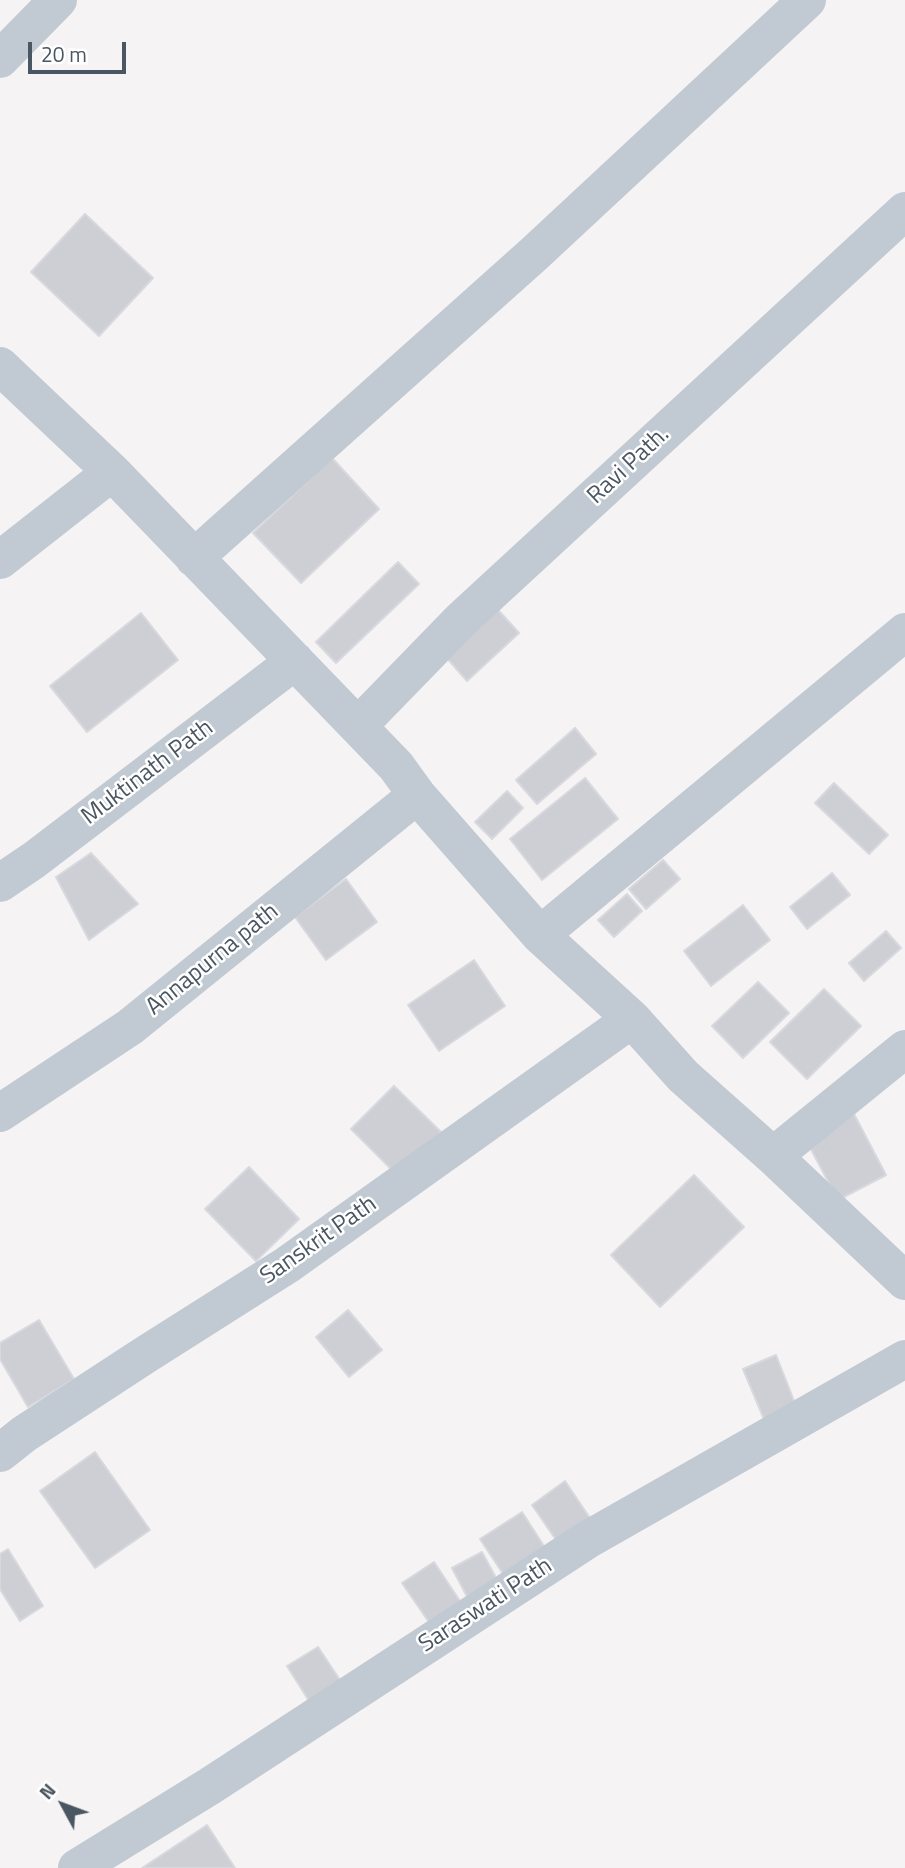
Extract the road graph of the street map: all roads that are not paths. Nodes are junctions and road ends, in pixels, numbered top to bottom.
1 (58, 0) edge
2 (807, 0) edge
3 (0, 59) edge
4 (905, 211) edge
5 (0, 366) edge
6 (112, 472) junction
7 (194, 558) junction
8 (0, 560) edge
9 (905, 632) edge
10 (295, 661) junction
11 (358, 726) junction
12 (417, 795) junction
13 (0, 883) edge
14 (540, 935) junction
15 (632, 1019) junction
16 (905, 1049) edge
17 (0, 1113) edge
18 (773, 1156) junction
19 (905, 1281) edge
20 (905, 1359) edge
21 (0, 1453) edge
22 (76, 1868) edge

1 - 3 street
2 - 7 street
4 - 11 street, Ravi Path.
5 - 6 street
6 - 7 street
6 - 8 street
7 - 10 street
9 - 14 street
10 - 11 street
10 - 13 street, Muktinath Path
11 - 12 street
12 - 14 street
12 - 17 street, Annapurna path
14 - 15 street
15 - 18 street
15 - 21 street, Sanskrit Path
16 - 18 street
18 - 19 street
20 - 22 street, Saraswati Path

